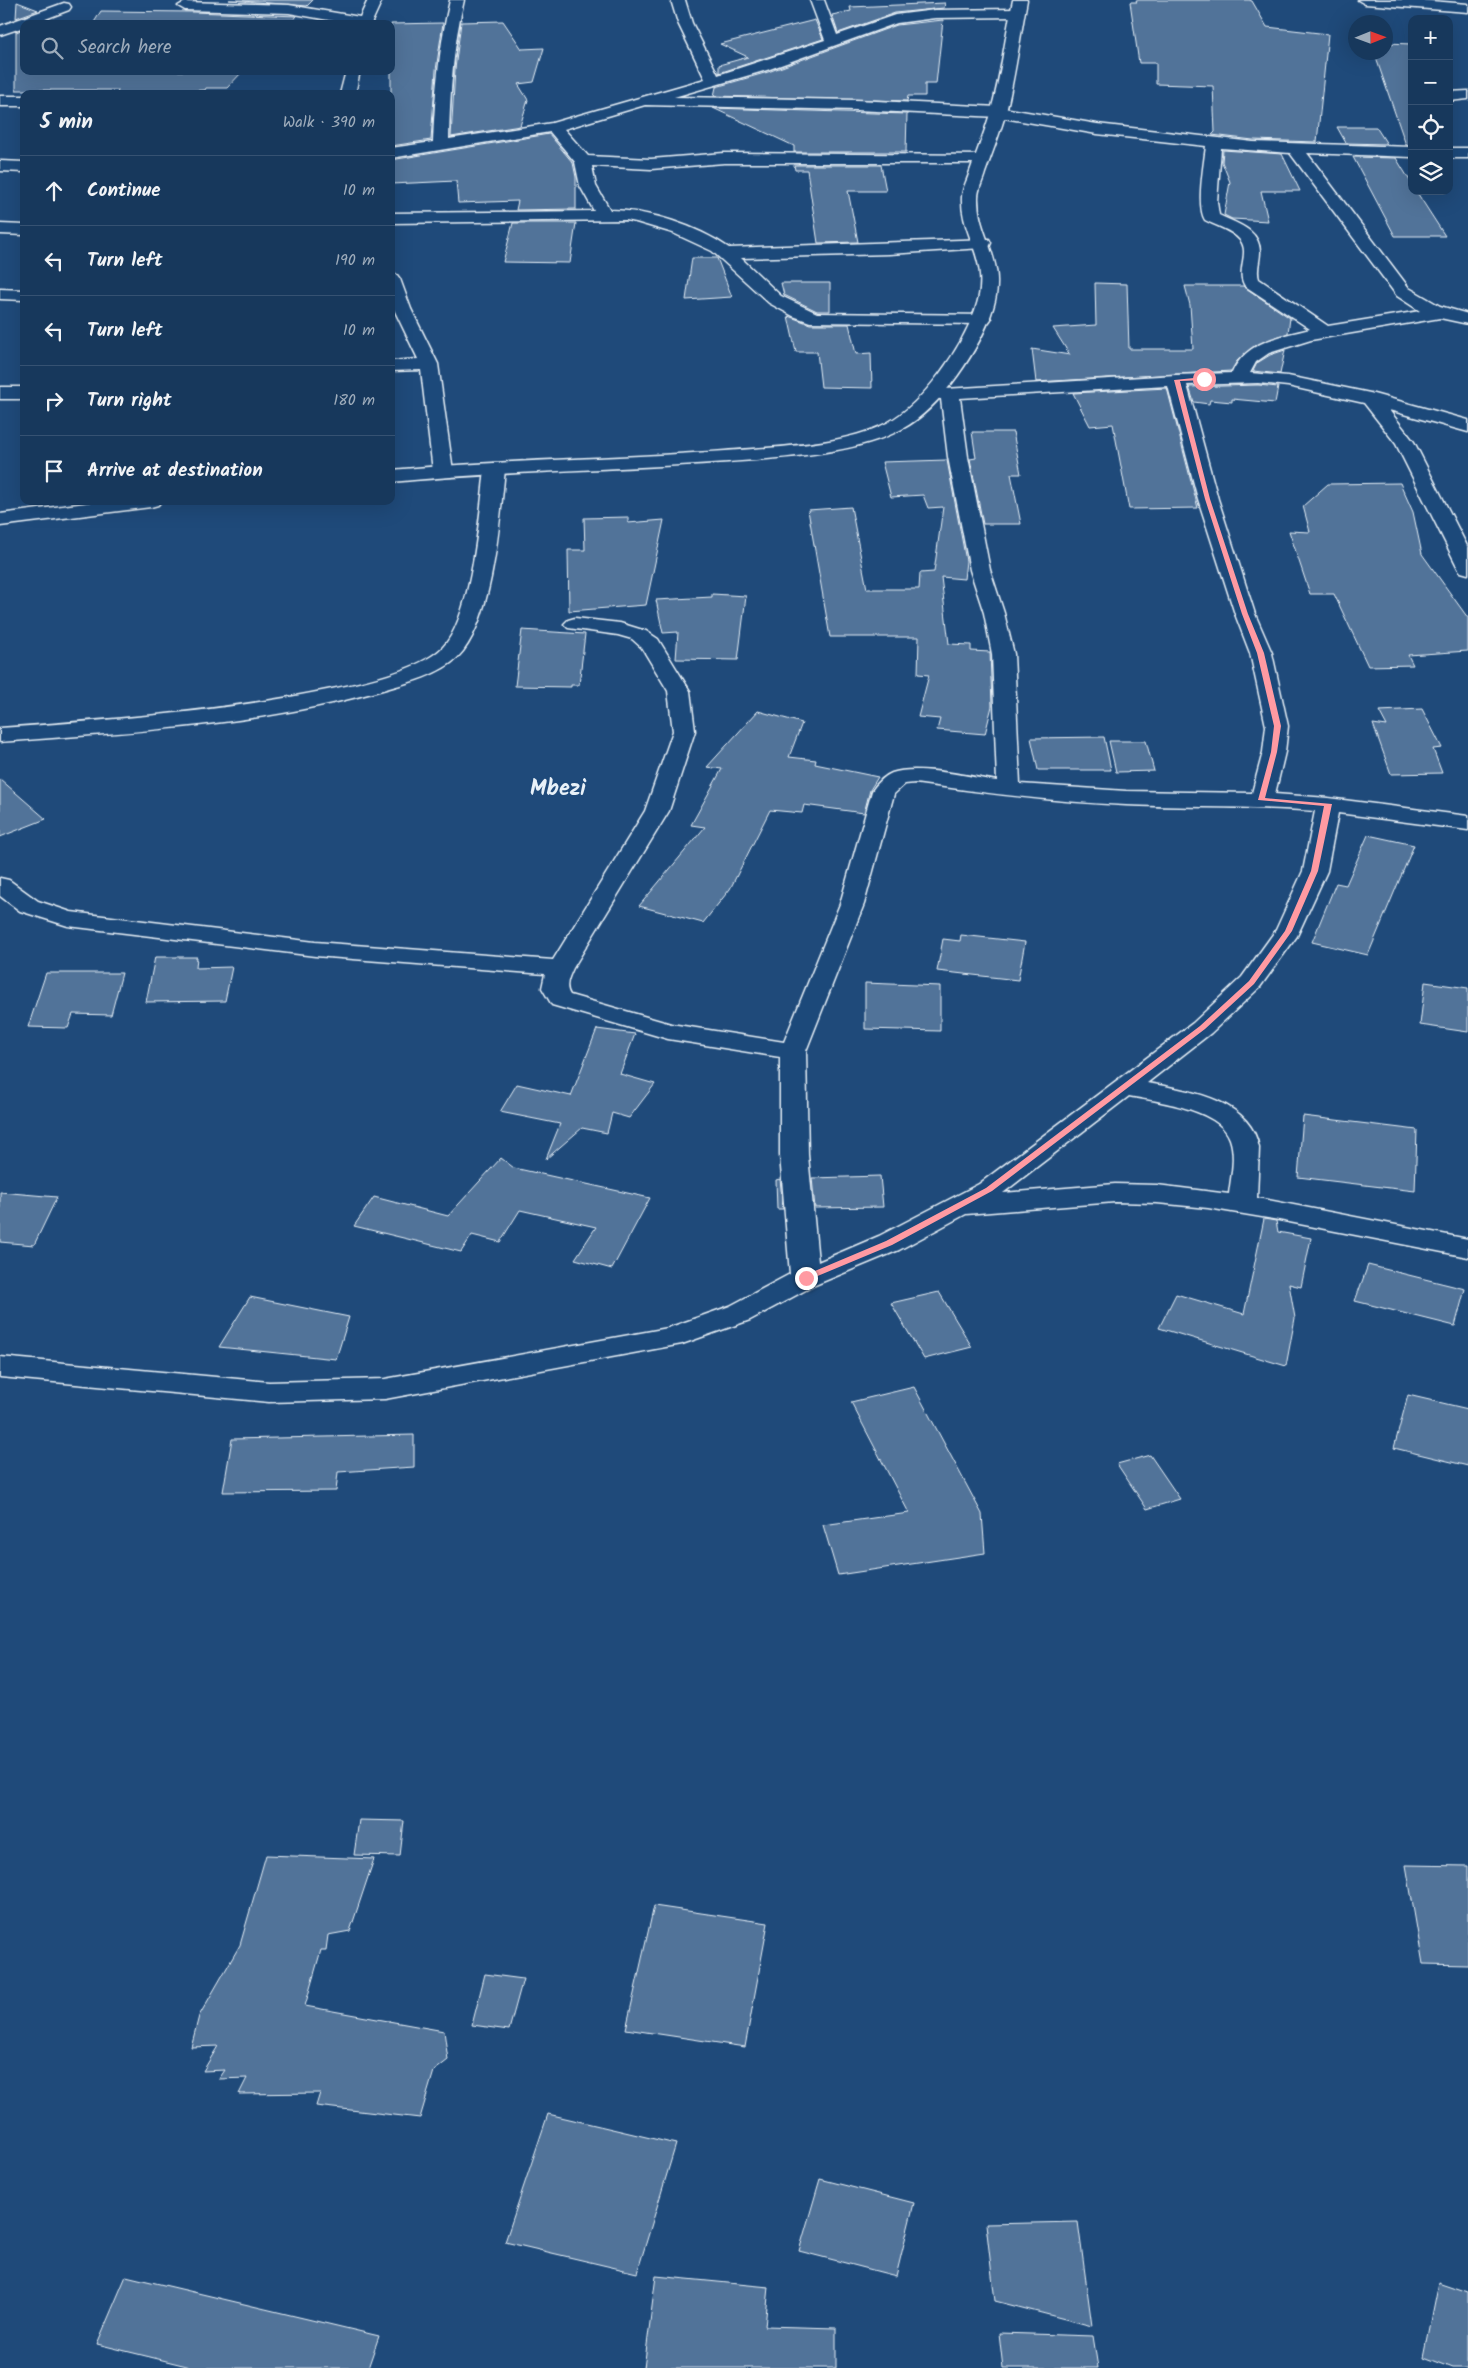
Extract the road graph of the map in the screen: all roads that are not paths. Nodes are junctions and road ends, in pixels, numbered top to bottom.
1 (376, 0) edge
2 (457, 0) edge
3 (678, 0) edge
4 (817, 0) edge
5 (1365, 0) edge
6 (64, 6) dead end
7 (185, 6) dead end
8 (1018, 6) edge
9 (1468, 8) edge
10 (28, 20) edge
11 (349, 20) edge
12 (366, 20) edge
13 (20, 23) edge
14 (0, 31) edge
15 (833, 43) junction
16 (352, 75) edge
17 (714, 81) junction
18 (348, 90) edge
19 (1468, 95) edge
20 (1453, 97) edge
21 (0, 101) edge
22 (20, 101) edge
23 (646, 101) junction
24 (998, 112) junction
25 (554, 127) junction
26 (1214, 143) junction
27 (441, 146) junction
28 (1296, 150) junction
29 (395, 152) edge
30 (1408, 152) edge
31 (1453, 153) edge
32 (1468, 154) edge
33 (982, 158) junction
34 (583, 161) junction
35 (0, 166) edge
36 (20, 167) edge
37 (604, 214) junction
38 (395, 218) edge
39 (0, 229) edge
40 (20, 230) edge
41 (984, 243) junction
42 (726, 253) junction
43 (395, 290) edge
44 (0, 294) edge
45 (20, 295) edge
46 (1439, 313) junction
47 (982, 319) junction
48 (1468, 319) edge
49 (1326, 332) junction
50 (429, 364) junction
51 (395, 366) edge
52 (1239, 378) junction
53 (1176, 380) junction
54 (0, 392) edge
55 (20, 393) edge
56 (943, 394) junction
57 (1370, 399) junction
58 (1468, 426) edge
59 (495, 469) junction
60 (443, 471) junction
61 (395, 476) edge
62 (119, 505) edge
63 (0, 520) edge
64 (1468, 568) edge
65 (575, 624) dead end
66 (0, 735) edge
67 (1009, 790) junction
68 (1262, 800) junction
69 (1328, 804) junction
70 (1468, 823) edge
71 (0, 885) edge
72 (560, 968) junction
73 (793, 1051) junction
74 (1124, 1087) junction
75 (959, 1205) junction
76 (1242, 1205) junction
77 (1468, 1248) edge
78 (806, 1278) junction
79 (0, 1367) edge

1 - 12 street
2 - 27 street
3 - 17 street
4 - 15 street
5 - 9 street
6 - 10 street
7 - 11 street
8 - 15 street
8 - 24 street
13 - 14 street
15 - 17 street
16 - 18 street
17 - 23 street
19 - 20 street
21 - 22 street
23 - 24 street
23 - 25 street
24 - 26 street
24 - 33 street
25 - 27 street
25 - 34 street
26 - 28 street
26 - 49 street
27 - 29 street
28 - 30 street
28 - 46 street
31 - 32 street
33 - 34 street
33 - 41 street
34 - 37 street
35 - 36 street
37 - 38 street
37 - 42 street
39 - 40 street
41 - 42 street
41 - 47 street
42 - 47 street
43 - 50 street
44 - 45 street
46 - 48 street
46 - 49 street
47 - 56 street
49 - 52 street
50 - 51 street
50 - 60 street
52 - 53 street
52 - 57 street
53 - 56 street
53 - 68 street
54 - 55 street
56 - 59 street
56 - 67 street
57 - 58 street
57 - 64 street
59 - 60 street
59 - 66 street
60 - 61 street
62 - 63 street
65 - 72 street
67 - 68 street
67 - 73 street
68 - 69 street
69 - 70 street
69 - 74 street
71 - 72 street
72 - 73 street
73 - 78 street
74 - 75 street
74 - 76 street
75 - 76 street
75 - 78 street
76 - 77 street
78 - 79 street

